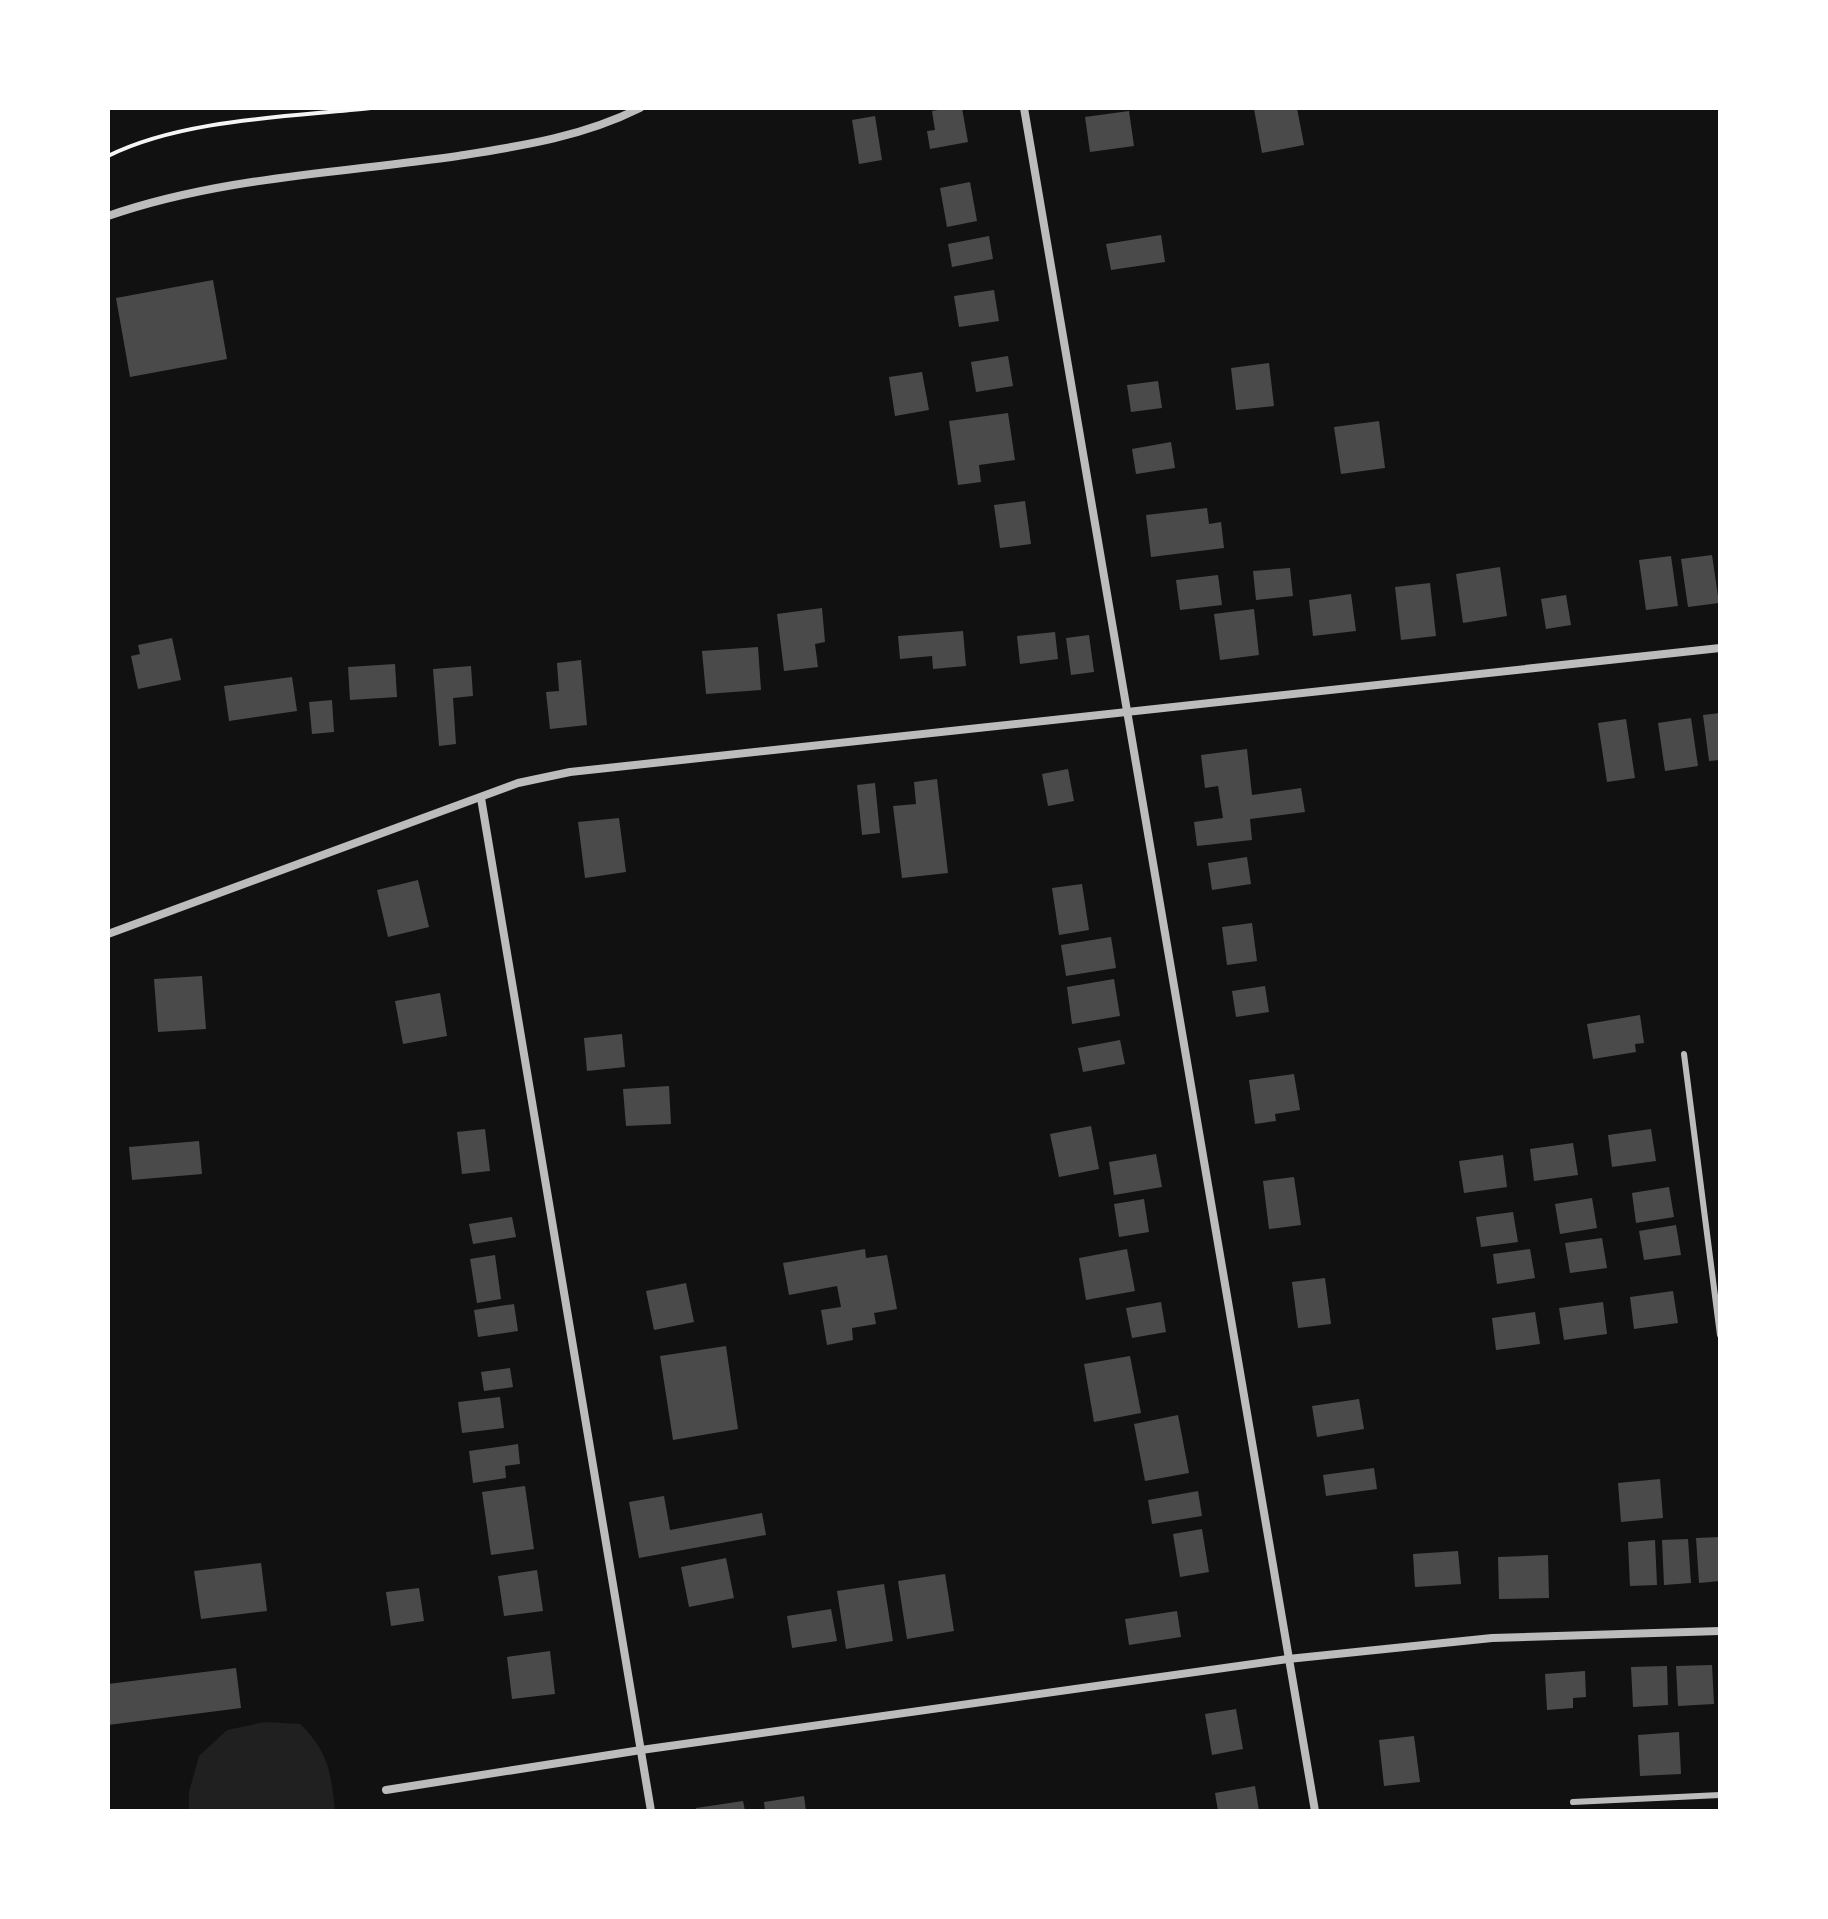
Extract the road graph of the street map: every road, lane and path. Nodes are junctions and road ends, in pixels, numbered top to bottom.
1 (371, 108) edge
2 (640, 108) edge
3 (1024, 108) edge
4 (108, 156) edge
5 (108, 216) edge
6 (1720, 648) edge
7 (1126, 711) junction
8 (481, 798) junction
9 (108, 934) edge
10 (1684, 1054) dead end
11 (1720, 1335) edge
12 (1720, 1631) edge
13 (1288, 1659) junction
14 (641, 1750) junction
15 (386, 1790) dead end
16 (1720, 1795) edge
17 (1573, 1802) dead end
18 (651, 1811) edge
19 (1315, 1811) edge

1 - 4 path
2 - 5 street
3 - 7 street
6 - 7 street
7 - 8 street
7 - 13 street
8 - 9 street
8 - 14 street
10 - 11 lane
12 - 13 street
13 - 14 street
13 - 19 street
14 - 15 street
14 - 18 street
16 - 17 lane

